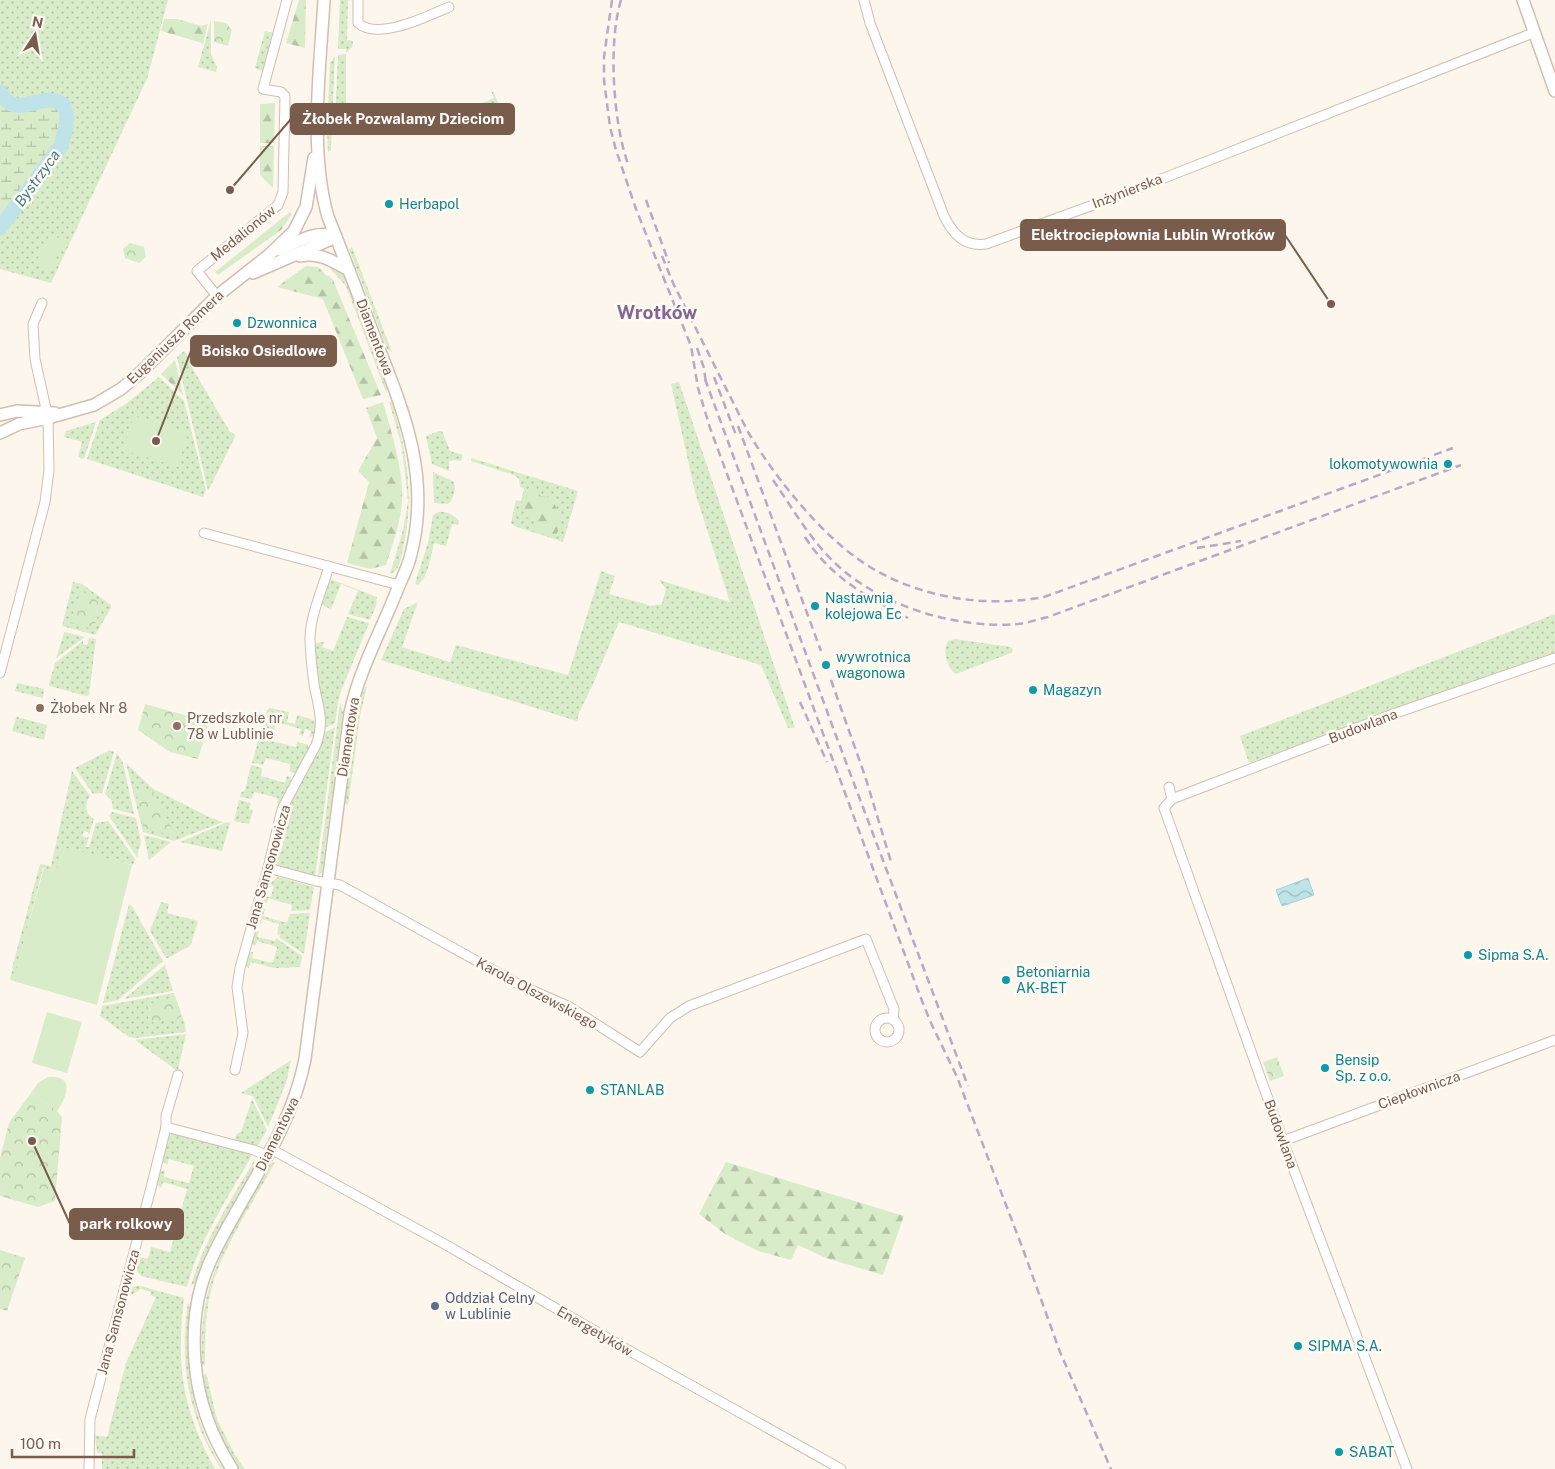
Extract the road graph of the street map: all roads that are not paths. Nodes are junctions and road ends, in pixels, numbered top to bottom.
1 (287, 0) edge
2 (324, 0) edge
3 (358, 0) edge
4 (864, 0) edge
5 (1523, 0) edge
6 (449, 7) dead end
7 (1533, 33) junction
8 (1555, 91) edge
9 (317, 144) junction
10 (336, 237) junction
11 (269, 255) junction
12 (291, 258) junction
13 (349, 270) junction
14 (235, 280) junction
15 (216, 296) junction
16 (42, 303) dead end
17 (52, 414) junction
18 (0, 415) edge
19 (0, 433) edge
20 (204, 532) dead end
21 (330, 566) junction
22 (399, 585) junction
23 (1555, 658) edge
24 (0, 673) edge
25 (1168, 787) dead end
26 (1172, 799) junction
27 (268, 868) junction
28 (327, 883) junction
29 (892, 1020) dead end
30 (1555, 1040) edge
31 (235, 1070) dead end
32 (178, 1075) dead end
33 (166, 1127) junction
34 (1283, 1141) junction
35 (270, 1152) junction
36 (89, 1469) edge
37 (232, 1469) edge
38 (841, 1469) edge
39 (1407, 1469) edge

1 - 15 street, Medalionów
2 - 9 street, Diamentowa
3 - 6 street
4 - 7 street, Inżynierska
5 - 7 street
7 - 8 street
9 - 10 street, Diamentowa
9 - 11 street, Eugeniusza Romera
10 - 11 street, Eugeniusza Romera
10 - 12 street, Eugeniusza Romera
10 - 13 street, Diamentowa
11 - 14 street, Eugeniusza Romera
12 - 13 street, Eugeniusza Romera
12 - 14 street, Eugeniusza Romera
13 - 22 street, Diamentowa
14 - 15 street, Eugeniusza Romera
15 - 17 street, Eugeniusza Romera
16 - 17 street
17 - 18 street, Eugeniusza Romera
17 - 19 street, Eugeniusza Romera
17 - 24 street
20 - 21 street
21 - 22 street
21 - 27 street, Jana Samsonowicza
22 - 28 street, Diamentowa
23 - 26 street, Budowlana
25 - 26 street, Budowlana
26 - 34 street, Budowlana
27 - 28 street
27 - 31 street, Jana Samsonowicza
28 - 29 street, Karola Olszewskiego
28 - 35 street, Diamentowa
30 - 34 street, Ciepłownicza
32 - 33 street, Jana Samsonowicza
33 - 35 street, Energetyków
33 - 36 street, Jana Samsonowicza
34 - 39 street, Budowlana
35 - 37 street, Diamentowa
35 - 38 street, Energetyków

